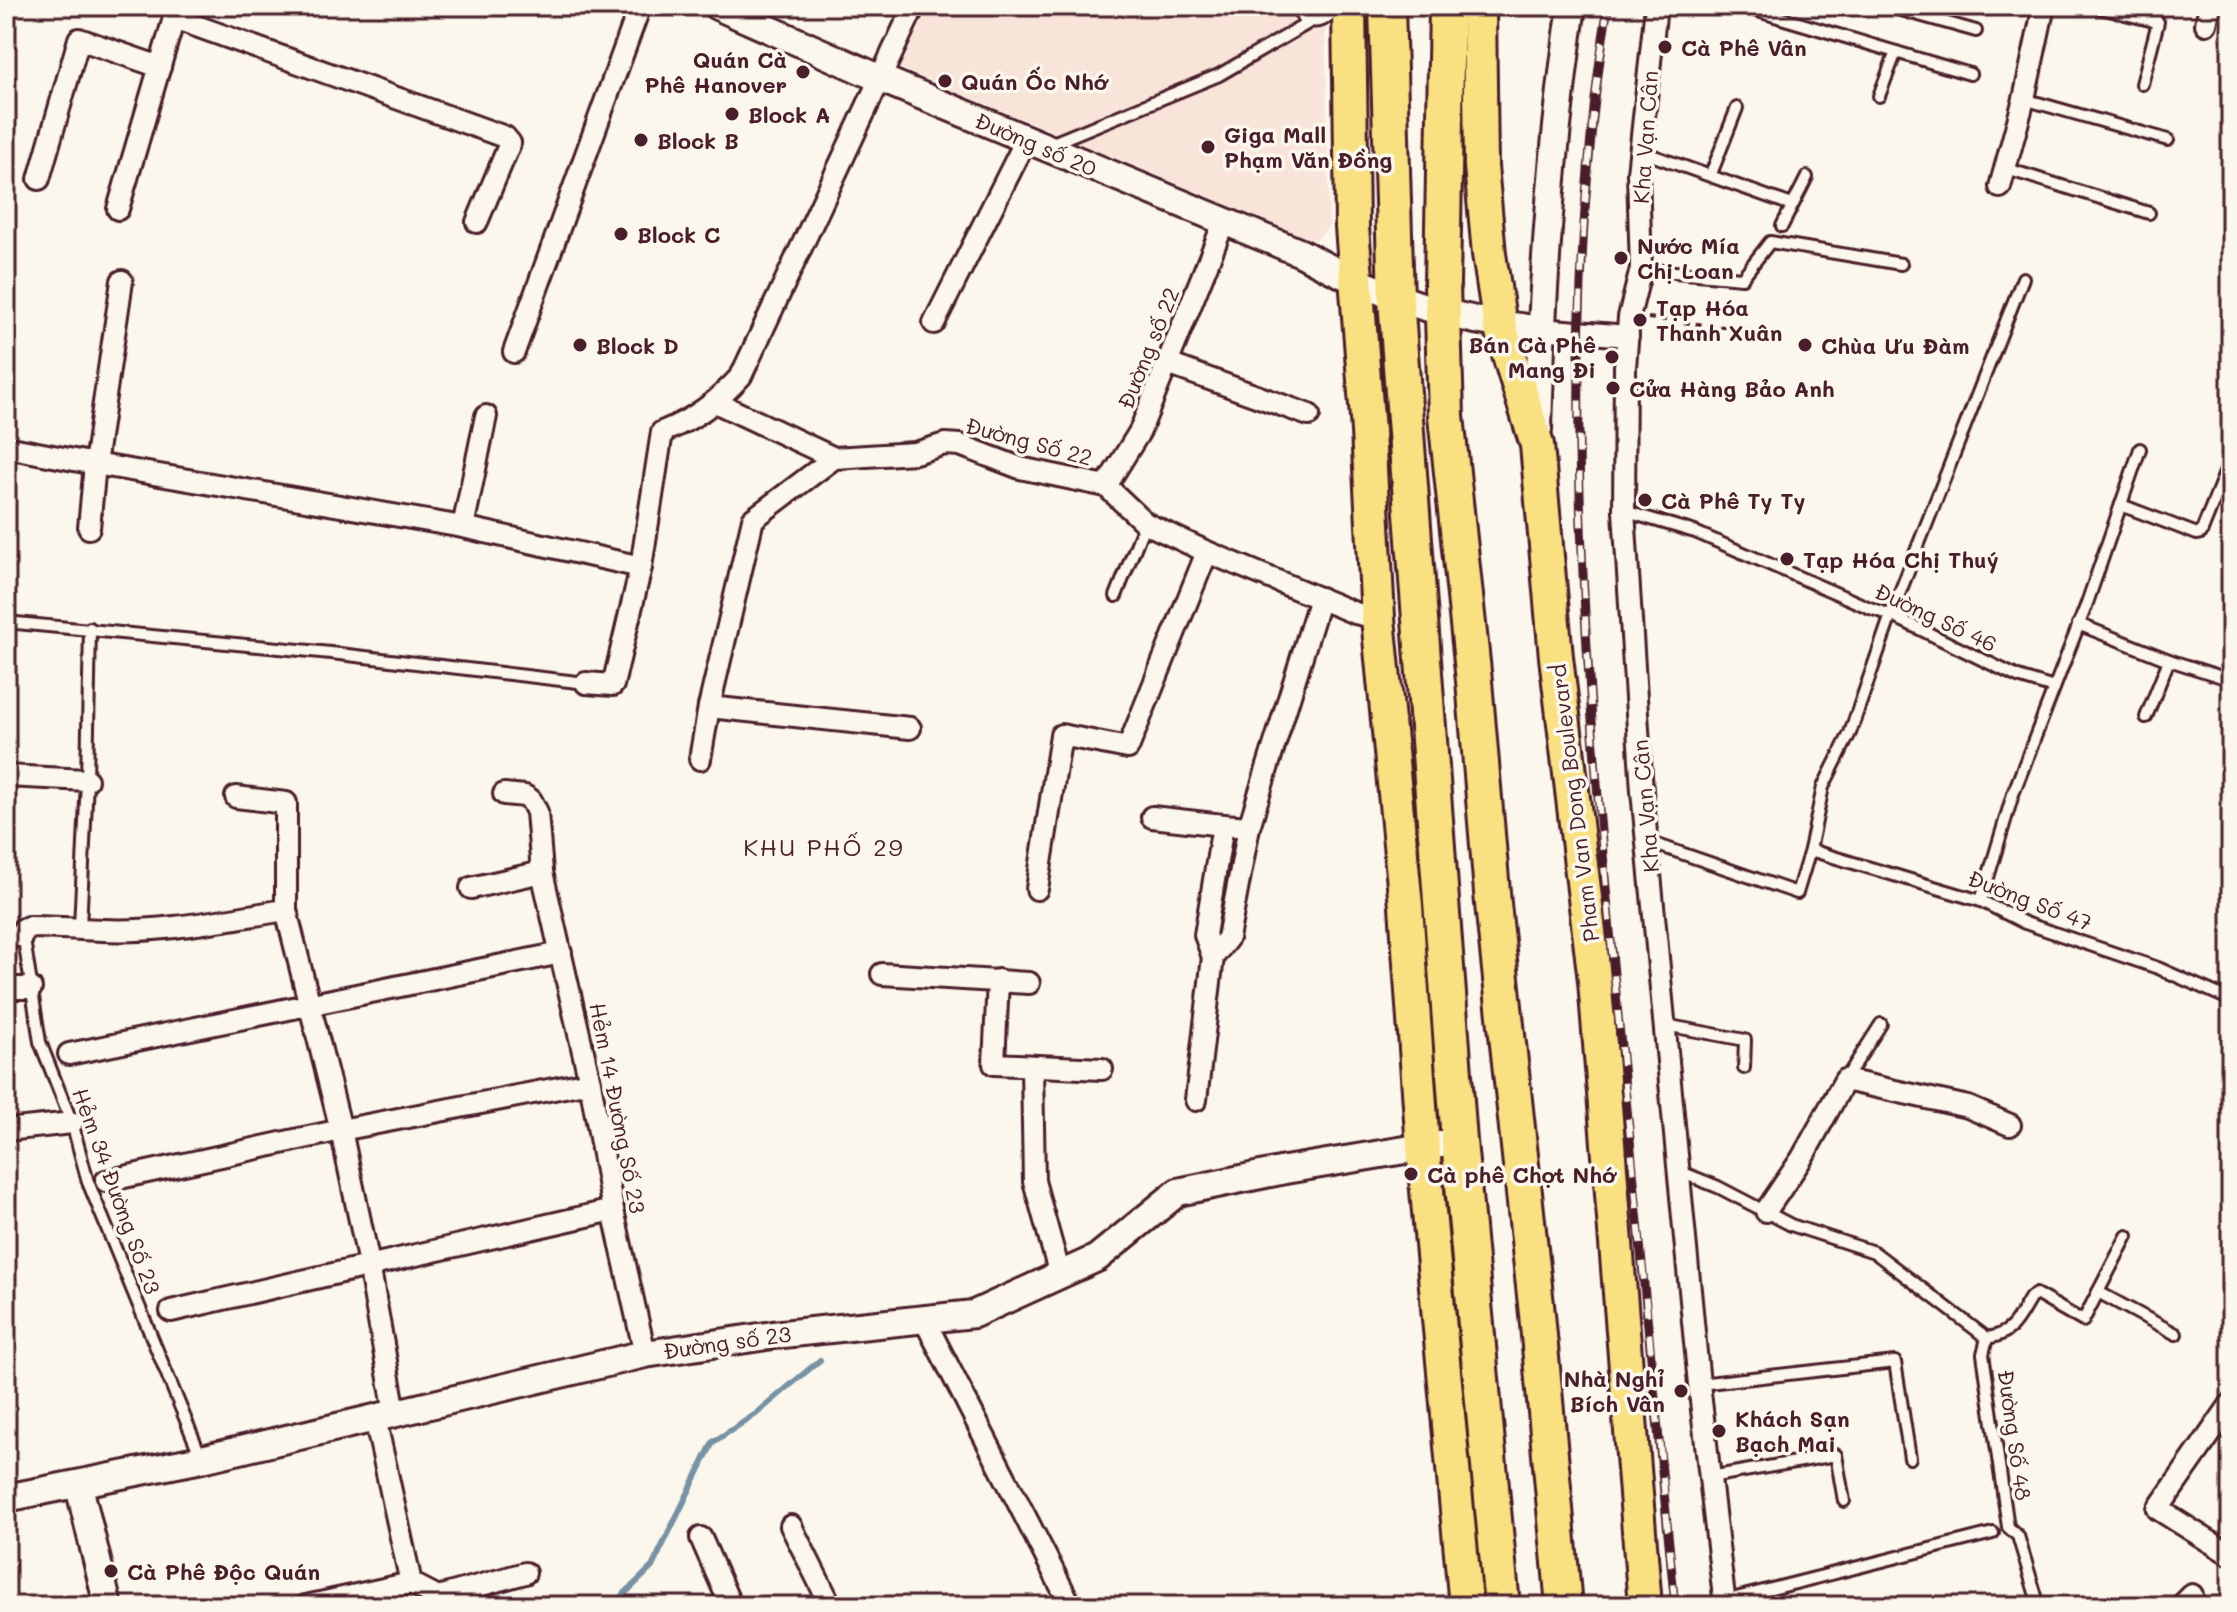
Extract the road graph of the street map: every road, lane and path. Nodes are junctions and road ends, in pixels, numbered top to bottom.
1 (640, 6) edge
2 (717, 6) edge
3 (914, 6) edge
4 (1295, 6) edge
5 (1334, 6) edge
6 (1349, 6) edge
7 (1387, 6) edge
8 (1447, 6) edge
9 (1479, 6) edge
10 (1572, 6) edge
11 (1656, 6) edge
12 (1741, 6) edge
13 (1887, 6) edge
14 (2044, 6) edge
15 (2092, 6) edge
16 (2158, 6) edge
17 (173, 12) edge
18 (757, 14) edge
19 (2153, 21) junction
20 (1310, 22) junction
21 (1976, 31) dead end
22 (1896, 52) junction
23 (160, 67) junction
24 (1970, 74) dead end
25 (879, 78) junction
26 (2142, 84) dead end
27 (1879, 96) dead end
28 (2024, 99) junction
29 (1737, 108) dead end
30 (2168, 140) dead end
31 (1034, 144) junction
32 (1640, 151) junction
33 (1711, 174) junction
34 (1807, 177) dead end
35 (2004, 178) joint
36 (39, 179) dead end
37 (1792, 205) junction
38 (118, 209) dead end
39 (2149, 213) dead end
40 (477, 222) dead end
41 (1224, 222) junction
42 (1782, 226) dead end
43 (1901, 264) dead end
44 (1641, 269) junction
45 (2023, 278) dead end
46 (122, 281) dead end
47 (1355, 282) junction
48 (1396, 299) junction
49 (1442, 314) junction
50 (934, 323) dead end
51 (1500, 326) junction
52 (1629, 327) junction
53 (1540, 329) junction
54 (1757, 331) dead end
55 (514, 352) dead end
56 (1168, 364) junction
57 (717, 403) junction
58 (1309, 415) dead end
59 (486, 416) dead end
60 (1537, 445) junction
61 (6, 447) edge
62 (2140, 449) dead end
63 (834, 458) junction
64 (2231, 458) edge
65 (95, 464) junction
66 (1106, 486) junction
67 (2121, 505) junction
68 (1624, 511) junction
69 (1145, 523) junction
70 (463, 527) junction
71 (89, 528) dead end
72 (1207, 552) junction
73 (641, 567) junction
74 (1116, 596) dead end
75 (1320, 598) junction
76 (1891, 615) junction
77 (1378, 618) junction
78 (6, 622) edge
79 (2078, 624) junction
80 (90, 628) junction
81 (2169, 660) junction
82 (2231, 680) edge
83 (586, 683) joint
84 (2054, 688) junction
85 (709, 707) junction
86 (2146, 717) dead end
87 (910, 728) dead end
88 (700, 759) dead end
89 (6, 776) edge
90 (87, 780) junction
91 (504, 794) dead end
92 (236, 797) dead end
93 (1152, 817) dead end
94 (1223, 825) junction
95 (1249, 827) junction
96 (1649, 842) junction
97 (1810, 850) junction
98 (542, 872) junction
99 (471, 888) dead end
100 (1037, 889) dead end
101 (1981, 901) junction
102 (286, 910) junction
103 (80, 927) junction
104 (17, 934) edge
105 (561, 953) junction
106 (1213, 957) junction
107 (882, 974) dead end
108 (998, 980) junction
109 (1029, 983) dead end
110 (6, 988) edge
111 (31, 988) junction
112 (2231, 1000) edge
113 (310, 1003) junction
114 (1881, 1024) dead end
115 (1665, 1025) junction
116 (69, 1054) dead end
117 (1032, 1067) junction
118 (1744, 1068) dead end
119 (1102, 1069) dead end
120 (1845, 1080) junction
121 (590, 1082) junction
122 (1196, 1100) dead end
123 (72, 1123) junction
124 (2010, 1125) dead end
125 (6, 1130) edge
126 (341, 1130) junction
127 (1459, 1141) junction
128 (1423, 1148) junction
129 (1678, 1171) junction
130 (106, 1181) dead end
131 (613, 1210) junction
132 (1766, 1211) junction
133 (2127, 1236) dead end
134 (369, 1264) junction
135 (1060, 1275) junction
136 (2098, 1292) junction
137 (171, 1311) dead end
138 (924, 1319) junction
139 (2176, 1334) dead end
140 (1987, 1338) junction
141 (645, 1354) junction
142 (1699, 1384) junction
143 (2231, 1404) edge
144 (385, 1416) junction
145 (1910, 1458) dead end
146 (202, 1459) junction
147 (1710, 1477) junction
148 (79, 1486) junction
149 (6, 1498) edge
150 (1844, 1501) dead end
151 (791, 1526) dead end
152 (1993, 1533) dead end
153 (701, 1538) dead end
154 (2231, 1555) edge
155 (525, 1573) dead end
156 (411, 1583) junction
157 (1724, 1603) edge
158 (108, 1606) edge
159 (306, 1606) edge
160 (731, 1606) edge
161 (831, 1606) edge
162 (1071, 1606) edge
163 (1466, 1606) edge
164 (1502, 1606) edge
165 (1564, 1606) edge
166 (1645, 1606) edge
167 (2039, 1606) edge

1 - 55 street
2 - 18 street, Đường số 20
3 - 25 street
4 - 20 lane
5 - 20 lane
6 - 47 main road
7 - 48 highway
8 - 49 highway
9 - 51 main road, Pham Van Dong Boulevard
10 - 53 street
11 - 32 street, Kha Vạn Cân
12 - 22 lane
13 - 21 lane
14 - 28 street
15 - 19 lane
16 - 19 lane
17 - 23 street
17 - 40 street
18 - 25 street, Đường số 20
19 - 26 lane
20 - 31 lane
22 - 24 lane
22 - 27 lane
23 - 36 street
23 - 38 street
25 - 31 street, Đường số 20
25 - 57 street
28 - 30 lane
28 - 35 street
29 - 33 lane
31 - 41 street, Đường số 20
31 - 50 street
32 - 33 lane
32 - 44 street, Kha Vạn Cân
33 - 37 lane
34 - 37 lane
35 - 39 lane
37 - 42 lane
41 - 47 street, Đường số 20
41 - 56 street, Đường số 22
43 - 44 lane
44 - 52 street, Kha Vạn Cân
45 - 76 lane
46 - 65 street
47 - 48 street, Đường số 20
47 - 77 main road
48 - 49 street, Đường số 20
48 - 127 highway
49 - 51 street, Đường số 20
49 - 165 highway
51 - 53 street, Đường số 20
51 - 60 main road, Pham Van Dong Boulevard
52 - 53 street
52 - 54 path
52 - 68 street, Kha Vạn Cân
53 - 60 street
56 - 58 street
56 - 66 street, Đường số 22
57 - 63 street
57 - 73 street
59 - 70 street
60 - 166 main road, Pham Van Dong Boulevard
61 - 65 street
62 - 67 lane
63 - 66 street, Đường Số 22
63 - 85 street
64 - 67 lane
65 - 70 street
65 - 71 street
66 - 69 street, Đường Số 22
67 - 79 lane
68 - 76 lane, Đường Số 46
68 - 96 street, Kha Vạn Cân
69 - 72 street, Đường Số 22
69 - 74 lane
70 - 73 street
72 - 75 street, Đường Số 22
72 - 100 street
73 - 83 street
75 - 77 street, Đường Số 22
75 - 95 street
76 - 84 lane, Đường Số 46
76 - 97 lane
77 - 128 main road
78 - 80 lane
79 - 81 lane
79 - 84 lane
80 - 83 lane
80 - 90 lane
81 - 82 lane
81 - 86 lane
84 - 101 lane
85 - 87 street
85 - 88 street
89 - 90 street
90 - 103 lane
91 - 98 street, Hẻm 14 Đường Số 23
92 - 102 street
93 - 94 street
94 - 95 street
94 - 106 street
95 - 106 street
96 - 97 lane
96 - 115 street, Kha Vạn Cân
97 - 101 lane, Đường Số 47
98 - 99 street
98 - 105 street, Hẻm 14 Đường Số 23
101 - 112 lane, Đường Số 47
102 - 103 street
102 - 113 street
103 - 104 street
104 - 111 lane, Hẻm 34 Đường Số 23
105 - 113 street
105 - 121 street, Hẻm 14 Đường Số 23
106 - 122 street
107 - 108 street
108 - 109 street
108 - 117 street
110 - 111 street
111 - 123 lane, Hẻm 34 Đường Số 23
113 - 116 street
113 - 126 street
114 - 120 lane
115 - 118 lane
115 - 129 street, Kha Vạn Cân
117 - 119 street
117 - 135 street
120 - 124 street
120 - 132 street
121 - 126 street
121 - 131 street, Hẻm 14 Đường Số 23
123 - 125 street
123 - 146 lane, Hẻm 34 Đường Số 23
126 - 130 street
126 - 134 street
127 - 128 street, Đường số 23
127 - 164 highway
128 - 135 street, Đường số 23
128 - 163 main road
129 - 132 lane
129 - 142 street, Kha Vạn Cân
131 - 134 street
131 - 141 street, Hẻm 14 Đường Số 23
132 - 140 lane
133 - 136 lane
134 - 137 street
134 - 144 street
135 - 138 street, Đường số 23
136 - 139 lane
136 - 140 lane
138 - 141 street, Đường số 23
138 - 162 street
140 - 167 lane, Đường Số 48
141 - 144 street, Đường số 23
142 - 145 lane
142 - 147 street, Kha Vạn Cân
143 - 154 street
144 - 146 street, Đường số 23
144 - 156 street
146 - 148 street, Đường số 23
147 - 150 lane
147 - 157 street, Kha Vạn Cân
148 - 149 street, Đường số 23
148 - 158 street
151 - 161 street
152 - 157 lane
153 - 160 street
155 - 156 street
156 - 159 street

